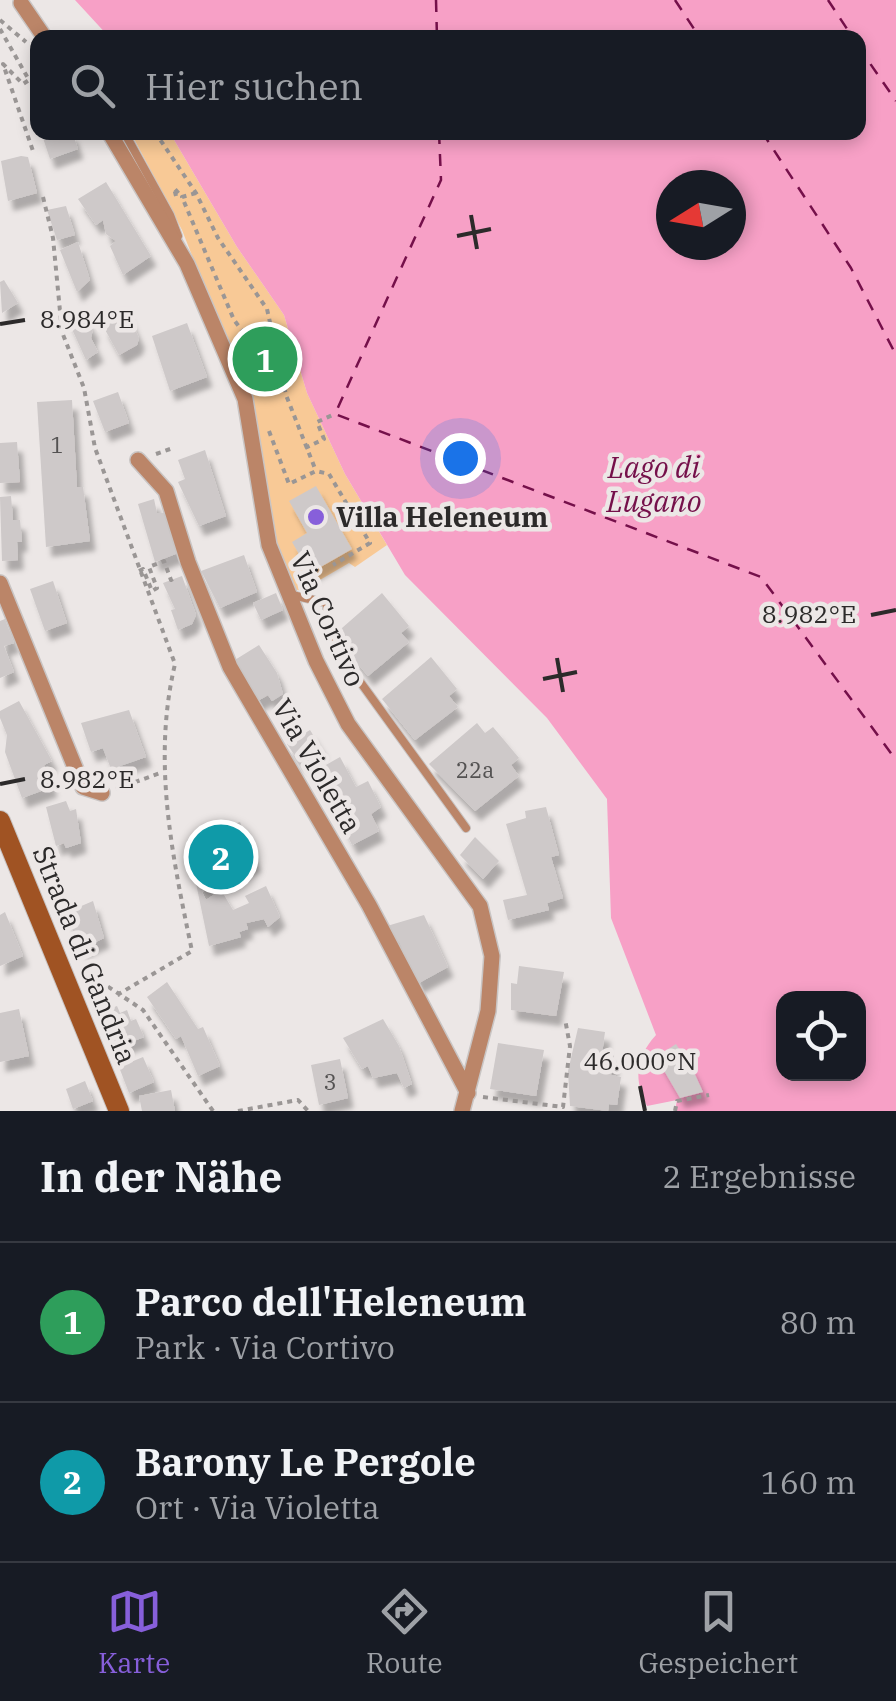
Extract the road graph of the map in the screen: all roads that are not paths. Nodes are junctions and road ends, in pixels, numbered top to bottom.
1 (20, 1) edge
2 (40, 30) edge
3 (113, 140) edge
4 (128, 140) edge
5 (187, 264) junction
6 (138, 460) dead end
7 (0, 584) edge
8 (288, 594) junction
9 (102, 794) road end
10 (0, 820) edge
11 (466, 828) dead end
12 (468, 1094) junction
13 (120, 1111) edge
14 (462, 1111) edge

1 - 2 street
3 - 5 street, Via Cortivo
4 - 5 lane
5 - 8 street, Via Cortivo
6 - 12 street, Via Violetta
7 - 9 street
8 - 11 lane
8 - 12 street, Via Cortivo
10 - 13 main road, Strada di Gandria
12 - 14 street, Via Cortivo

